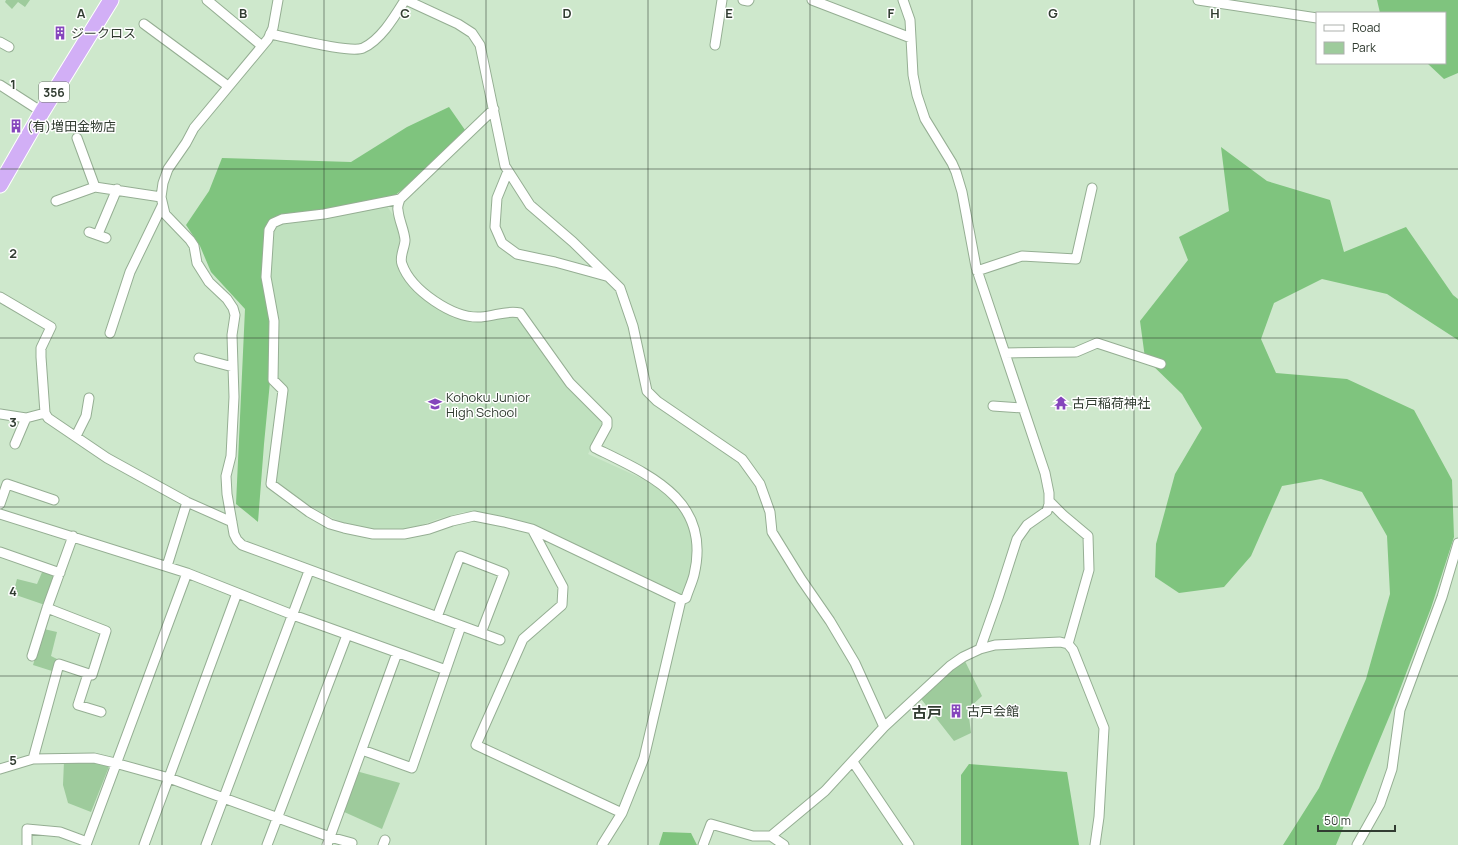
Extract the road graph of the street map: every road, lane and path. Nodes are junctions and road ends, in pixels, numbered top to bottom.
1 (111, 0) edge
2 (208, 0) edge
3 (278, 0) edge
4 (406, 0) edge
5 (722, 0) edge
6 (743, 0) edge
7 (749, 0) edge
8 (812, 0) edge
9 (903, 0) edge
10 (1198, 0) edge
11 (1316, 18) edge
12 (144, 24) dead end
13 (164, 26) dead end
14 (158, 34) junction
15 (270, 34) junction
16 (911, 38) junction
17 (0, 42) edge
18 (715, 45) dead end
19 (262, 46) junction
20 (9, 47) dead end
21 (0, 85) edge
22 (228, 86) junction
23 (494, 109) junction
24 (42, 112) junction
25 (77, 138) dead end
26 (508, 171) junction
27 (0, 185) edge
28 (95, 186) junction
29 (1092, 188) dead end
30 (117, 189) junction
31 (161, 197) junction
32 (400, 199) junction
33 (56, 202) dead end
34 (162, 206) junction
35 (97, 235) dead end
36 (978, 271) junction
37 (608, 276) junction
38 (0, 297) edge
39 (110, 333) dead end
40 (1005, 353) junction
41 (199, 358) dead end
42 (1161, 364) dead end
43 (233, 367) junction
44 (89, 398) dead end
45 (993, 406) dead end
46 (1024, 408) junction
47 (45, 413) junction
48 (0, 414) edge
49 (26, 418) junction
50 (76, 436) junction
51 (14, 444) dead end
52 (54, 500) dead end
53 (1049, 501) junction
54 (187, 502) junction
55 (0, 504) edge
56 (0, 514) edge
57 (232, 522) junction
58 (532, 529) junction
59 (73, 536) junction
60 (1458, 543) edge
61 (0, 552) edge
62 (167, 566) junction
63 (309, 571) junction
64 (60, 573) junction
65 (187, 573) junction
66 (237, 593) junction
67 (681, 600) junction
68 (47, 608) junction
69 (292, 615) junction
70 (437, 617) junction
71 (461, 626) junction
72 (481, 633) junction
73 (347, 635) junction
74 (500, 640) dead end
75 (1068, 644) junction
76 (980, 649) junction
77 (397, 653) junction
78 (32, 656) dead end
79 (446, 670) junction
80 (88, 674) junction
81 (101, 712) dead end
82 (884, 727) junction
83 (362, 750) junction
84 (33, 759) junction
85 (116, 762) junction
86 (853, 762) junction
87 (0, 769) edge
88 (169, 778) junction
89 (223, 798) junction
90 (622, 813) junction
91 (277, 818) junction
92 (771, 836) junction
93 (329, 841) edge
94 (86, 843) edge
95 (352, 843) dead end
96 (27, 845) edge
97 (144, 845) edge
98 (206, 845) edge
99 (267, 845) edge
100 (602, 845) edge
101 (703, 845) edge
102 (784, 845) edge
103 (909, 845) edge
104 (1095, 845) edge
105 (1357, 845) edge

1 - 24 highway, 356
2 - 19 street
3 - 15 street
4 - 15 street
4 - 23 street
5 - 18 street
6 - 7 street
8 - 16 street
9 - 16 street
10 - 11 street
12 - 14 street
13 - 14 street
14 - 22 street
15 - 19 street
16 - 36 street
17 - 20 street
19 - 22 street
21 - 24 street
22 - 31 street
23 - 26 street
23 - 32 street
24 - 27 highway, 356
25 - 28 street
26 - 37 street
26 - 37 street
28 - 30 street
28 - 33 street
29 - 36 street
30 - 31 street
30 - 35 street
31 - 34 street
32 - 58 street
32 - 67 street
34 - 39 street
34 - 43 street
36 - 40 street
37 - 82 street
38 - 47 street
40 - 42 street
40 - 46 street
41 - 43 street
43 - 57 street
44 - 50 street
45 - 46 street
46 - 53 street
47 - 49 street
47 - 50 street
48 - 49 street
49 - 51 street
50 - 54 street
52 - 55 street
53 - 75 street
53 - 76 street
54 - 57 street
54 - 62 street
56 - 59 street
57 - 63 street
58 - 67 street
58 - 90 street
59 - 62 street
59 - 64 street
60 - 105 street
61 - 64 street
62 - 65 street
63 - 69 street
63 - 70 street
64 - 68 street
65 - 66 street
65 - 85 street
66 - 69 street
66 - 88 street
67 - 90 street
68 - 78 street
68 - 80 street
69 - 73 street
69 - 89 street
70 - 71 street
70 - 72 street
71 - 72 street
71 - 79 street
72 - 74 street
73 - 77 street
73 - 91 street
75 - 76 street
75 - 104 street
76 - 82 street
77 - 79 street
77 - 83 street
79 - 83 street
80 - 81 street
80 - 84 street
82 - 86 street
83 - 93 street
84 - 85 street
84 - 87 street
85 - 88 street
85 - 94 street
86 - 92 street
86 - 103 street
88 - 89 street
88 - 97 street
89 - 91 street
89 - 98 street
90 - 100 street
91 - 93 street
91 - 99 street
92 - 101 street
92 - 102 street
93 - 95 street
94 - 96 street

